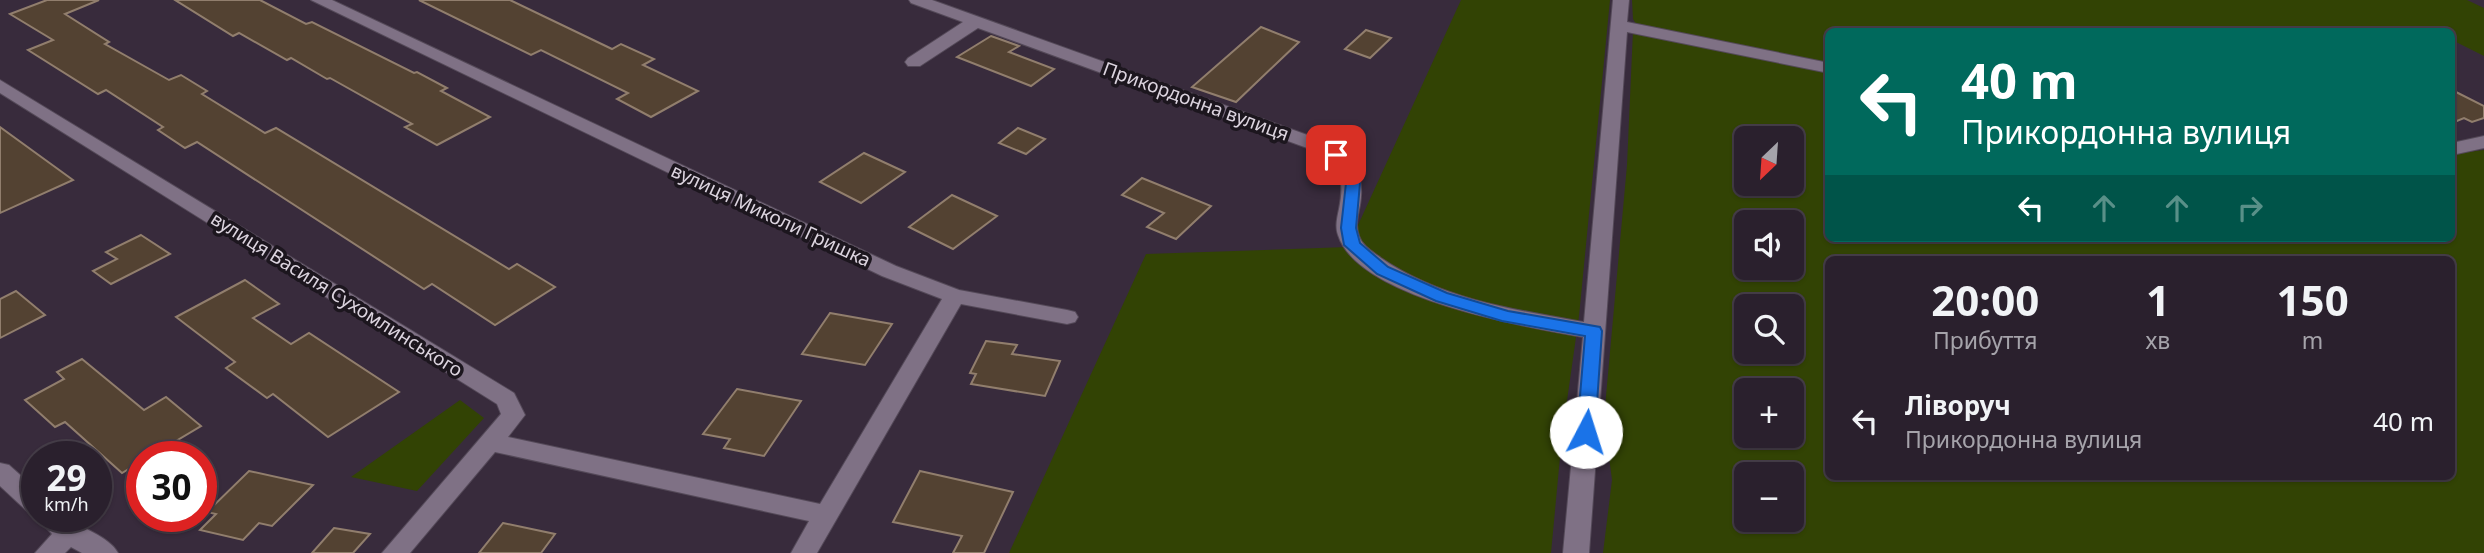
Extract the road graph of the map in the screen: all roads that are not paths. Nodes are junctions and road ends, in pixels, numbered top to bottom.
1 (319, 0) edge
2 (917, 0) edge
3 (1621, 0) edge
4 (975, 22) junction
5 (1619, 25) junction
6 (914, 62) dead end
7 (1825, 67) edge
8 (0, 85) edge
9 (2484, 142) edge
10 (2455, 148) edge
11 (955, 296) junction
12 (1067, 317) dead end
13 (1594, 331) junction
14 (491, 442) junction
15 (0, 472) edge
16 (21, 491) edge
17 (826, 514) junction
18 (69, 534) joint
19 (48, 553) edge
20 (105, 553) edge
21 (395, 553) edge
22 (804, 553) edge
23 (1576, 553) edge

1 - 11 street, вулиця Миколи Гришка
2 - 4 street, Прикордонна вулиця
3 - 5 street
4 - 6 street
4 - 13 street, Прикордонна вулиця
5 - 7 street
5 - 13 street
8 - 14 street, вулиця Василя Сухомлинського
9 - 10 street
11 - 12 street, вулиця Миколи Гришка
11 - 17 street
13 - 23 street
14 - 17 street
14 - 21 street, вулиця Василя Сухомлинського
15 - 16 street
17 - 22 street
18 - 19 street
18 - 20 street

